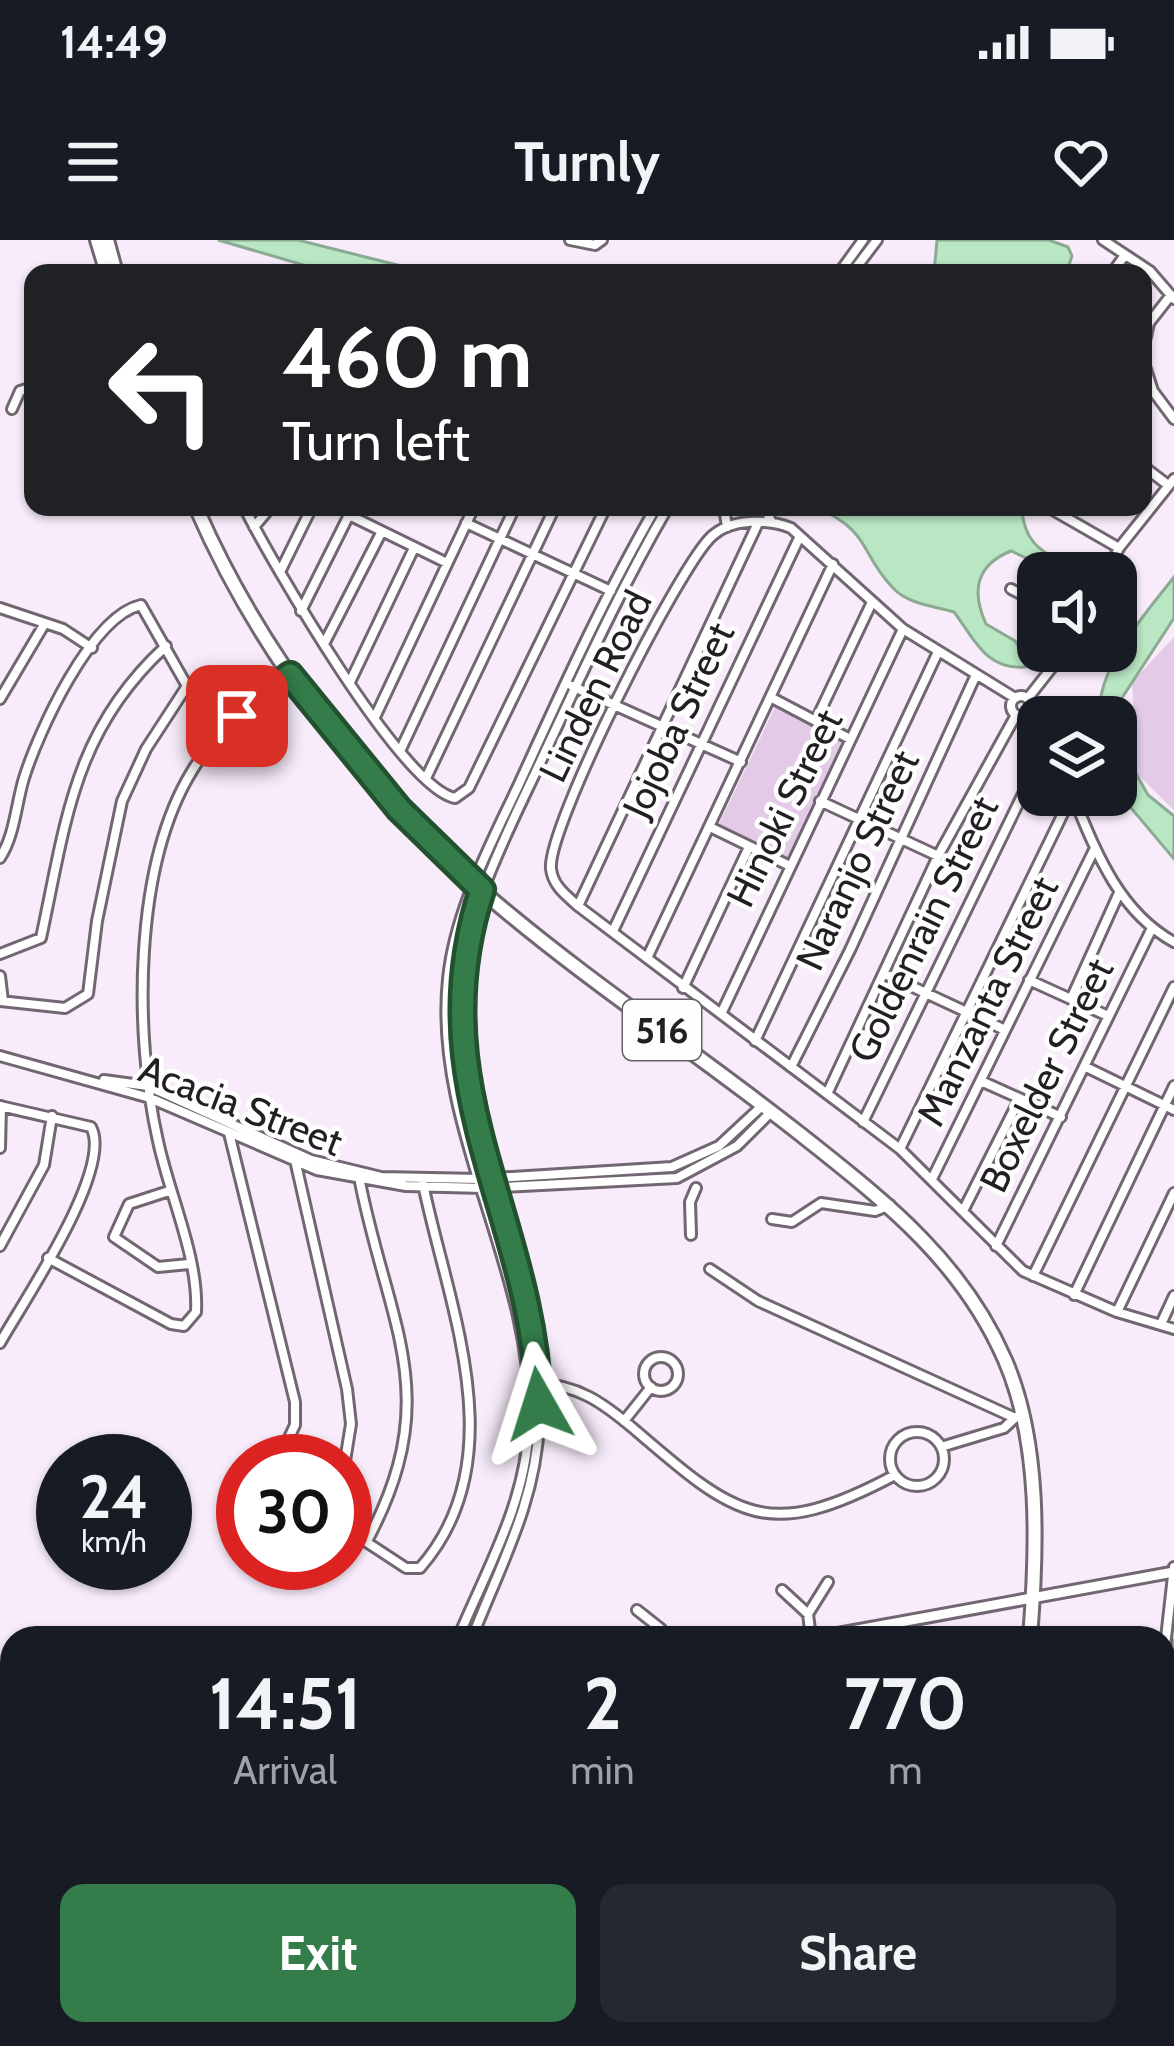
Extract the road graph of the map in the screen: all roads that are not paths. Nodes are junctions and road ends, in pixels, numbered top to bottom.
1 (570, 240) edge
2 (602, 240) edge
3 (863, 240) edge
4 (877, 240) edge
5 (1102, 240) edge
6 (1125, 255) junction
7 (845, 264) edge
8 (859, 264) edge
9 (1118, 264) edge
10 (1135, 264) edge
11 (1173, 297) edge
12 (1152, 320) edge
13 (1152, 389) edge
14 (24, 390) edge
15 (12, 410) dead end
16 (1174, 418) edge
17 (1171, 482) edge
18 (1152, 506) edge
19 (201, 516) edge
20 (248, 516) edge
21 (263, 516) edge
22 (308, 516) edge
23 (348, 516) edge
24 (358, 516) edge
25 (470, 516) edge
26 (511, 516) edge
27 (551, 516) edge
28 (601, 516) edge
29 (651, 516) edge
30 (662, 516) edge
31 (725, 516) edge
32 (768, 516) edge
33 (1063, 516) edge
34 (1144, 516) edge
35 (771, 521) junction
36 (466, 523) junction
37 (758, 523) junction
38 (727, 526) junction
39 (254, 527) junction
40 (381, 532) junction
41 (800, 536) junction
42 (500, 540) junction
43 (414, 548) junction
44 (1119, 548) junction
45 (1117, 552) edge
46 (533, 557) junction
47 (447, 563) junction
48 (833, 565) junction
49 (280, 574) junction
50 (569, 574) junction
51 (1011, 590) dead end
52 (613, 592) junction
53 (1017, 593) edge
54 (872, 602) junction
55 (0, 608) edge
56 (301, 611) junction
57 (46, 623) junction
58 (902, 629) junction
59 (324, 644) junction
60 (166, 646) junction
61 (92, 648) junction
62 (937, 654) junction
63 (1048, 672) edge
64 (975, 677) junction
65 (292, 679) junction
66 (350, 682) junction
67 (570, 685) junction
68 (1030, 696) edge
69 (772, 698) junction
70 (1015, 698) joint
71 (0, 699) edge
72 (615, 706) junction
73 (1016, 715) joint
74 (375, 717) junction
75 (817, 718) junction
76 (660, 725) junction
77 (850, 739) junction
78 (699, 745) junction
79 (401, 749) junction
80 (741, 762) junction
81 (426, 777) junction
82 (820, 801) junction
83 (1017, 805) edge
84 (1062, 816) edge
85 (1081, 816) edge
86 (859, 820) junction
87 (710, 827) junction
88 (900, 838) junction
89 (749, 847) junction
90 (1095, 848) junction
91 (938, 856) junction
92 (0, 858) edge
93 (788, 865) junction
94 (478, 886) junction
95 (1119, 893) junction
96 (578, 906) junction
97 (1151, 929) junction
98 (613, 932) junction
99 (1174, 942) edge
100 (0, 954) edge
101 (647, 958) junction
102 (885, 974) junction
103 (0, 976) edge
104 (1029, 980) junction
105 (1174, 987) edge
106 (683, 988) junction
107 (924, 992) junction
108 (1072, 998) junction
109 (2, 1001) edge
110 (965, 1009) junction
111 (721, 1014) junction
112 (1108, 1016) junction
113 (1003, 1029) junction
114 (755, 1041) junction
115 (0, 1056) edge
116 (790, 1067) junction
117 (1086, 1067) junction
118 (99, 1080) junction
119 (981, 1081) junction
120 (148, 1086) junction
121 (1123, 1086) junction
122 (1174, 1086) edge
123 (826, 1094) junction
124 (150, 1098) junction
125 (1019, 1100) junction
126 (1, 1106) edge
127 (767, 1108) junction
128 (1169, 1108) edge
129 (52, 1115) junction
130 (1060, 1117) junction
131 (226, 1120) junction
132 (862, 1122) junction
133 (229, 1131) junction
134 (0, 1148) edge
135 (900, 1149) junction
136 (295, 1158) junction
137 (360, 1178) junction
138 (932, 1179) junction
139 (423, 1182) junction
140 (487, 1183) junction
141 (696, 1187) dead end
142 (169, 1191) junction
143 (1174, 1193) edge
144 (891, 1204) junction
145 (963, 1210) junction
146 (772, 1219) dead end
147 (691, 1235) dead end
148 (0, 1246) edge
149 (996, 1247) junction
150 (48, 1258) junction
151 (189, 1264) junction
152 (710, 1268) dead end
153 (1033, 1276) junction
154 (1074, 1295) junction
155 (1174, 1296) edge
156 (1117, 1312) junction
157 (1161, 1324) junction
158 (1174, 1329) edge
159 (0, 1343) edge
160 (534, 1383) junction
161 (651, 1387) junction
162 (1018, 1417) junction
163 (624, 1421) junction
164 (291, 1434) edge
165 (349, 1434) edge
166 (941, 1447) junction
167 (895, 1475) junction
168 (372, 1530) edge
169 (372, 1544) edge
170 (1173, 1570) edge
171 (828, 1582) dead end
172 (782, 1591) dead end
173 (1033, 1599) junction
174 (638, 1610) dead end
175 (808, 1614) junction
176 (463, 1626) edge
177 (477, 1626) edge
178 (658, 1626) edge
179 (810, 1626) edge
180 (880, 1626) edge
181 (1031, 1626) edge
182 (1170, 1626) edge

1 - 2 street
3 - 7 street
4 - 8 street
5 - 6 street
6 - 9 street
6 - 10 street
11 - 12 street
13 - 16 street
14 - 15 street
17 - 18 street
19 - 65 highway, 516
20 - 39 street
21 - 39 street
22 - 49 street
23 - 56 street
24 - 40 street
25 - 36 street
26 - 42 street
27 - 46 street
28 - 50 street
29 - 52 street
30 - 52 street
31 - 38 street
32 - 35 street
33 - 44 street
34 - 44 street
35 - 37 street
35 - 41 street
36 - 42 street
36 - 47 street
37 - 38 street
37 - 76 street
38 - 72 street, Linden Road
39 - 49 street
40 - 43 street
40 - 59 street
41 - 48 street
41 - 78 street, Jojoba Street
42 - 46 street
42 - 79 street
43 - 47 street
43 - 66 street
44 - 45 street
46 - 50 street
46 - 81 street
47 - 74 street
48 - 54 street
48 - 69 street
49 - 56 street
50 - 52 street
50 - 81 street
51 - 53 street
52 - 67 street
54 - 58 street
54 - 75 street
55 - 57 street
56 - 59 street
57 - 61 street
57 - 71 street
58 - 62 street
58 - 77 street, Hinoki Street
59 - 66 street
60 - 61 street
60 - 100 street
60 - 109 street
61 - 92 street
62 - 64 street
62 - 86 street
63 - 68 street
64 - 70 street
64 - 88 street, Naranjo Street
65 - 94 highway, 516
65 - 120 street
66 - 74 street
67 - 72 street
67 - 94 street
69 - 75 street
69 - 80 street
70 - 73 street
72 - 76 street
72 - 96 street, Linden Road
73 - 91 street
74 - 79 street
75 - 77 street
76 - 78 street
76 - 96 street
77 - 82 street, Hinoki Street
78 - 80 street
78 - 98 street, Jojoba Street
79 - 81 street
80 - 87 street
82 - 86 street
82 - 93 street, Hinoki Street
83 - 107 street, Goldenrain Street
84 - 110 street
85 - 90 street
86 - 88 street
86 - 114 street
87 - 89 street
87 - 101 street
88 - 91 street
88 - 116 street, Naranjo Street
89 - 93 street
89 - 106 street
90 - 95 street
90 - 104 street, Manzanta Street
91 - 102 street
93 - 111 street, Hinoki Street
94 - 127 highway, 516
94 - 140 street
95 - 97 street
95 - 108 street
96 - 98 street
97 - 99 street
97 - 112 street, Boxelder Street
98 - 101 street
101 - 106 street
102 - 107 street
102 - 123 street
103 - 109 street
104 - 108 street
104 - 113 street, Manzanta Street
105 - 121 street
106 - 111 street
107 - 110 street
107 - 132 street, Goldenrain Street
108 - 112 street
110 - 113 street
110 - 135 street
111 - 114 street
112 - 117 street, Boxelder Street
113 - 119 street, Manzanta Street
114 - 116 street
115 - 118 street, Acacia Street
116 - 123 street
117 - 121 street
117 - 130 street, Boxelder Street
118 - 120 street, Acacia Street
118 - 124 street, Acacia Street
119 - 125 street
119 - 138 street, Manzanta Street
120 - 124 street
120 - 131 street, Acacia Street
121 - 128 street
121 - 153 street
122 - 128 street
123 - 132 street
124 - 133 street, Acacia Street
124 - 142 street
125 - 130 street
125 - 145 street
126 - 129 street
126 - 134 street
127 - 140 street, Acacia Street
127 - 144 highway, 516
128 - 154 street
129 - 148 street
129 - 150 street
130 - 149 street, Boxelder Street
131 - 133 street
131 - 136 street, Acacia Street
132 - 135 street
133 - 136 street, Acacia Street
133 - 164 street
135 - 138 street
136 - 137 street, Acacia Street
136 - 165 street
137 - 139 street, Acacia Street
137 - 168 street
138 - 145 street
139 - 140 street, Acacia Street
139 - 169 street
140 - 160 street
141 - 147 street
142 - 151 street
142 - 151 street
143 - 156 street
144 - 146 street
144 - 162 highway, 516
145 - 149 street
149 - 153 street
150 - 151 street
150 - 159 street
152 - 162 street
153 - 154 street
154 - 156 street
155 - 157 street
156 - 157 street
157 - 158 street
160 - 163 street
160 - 176 street
160 - 177 street
161 - 161 street
161 - 163 street
162 - 166 street
162 - 173 highway, 516
163 - 167 street
166 - 167 street
166 - 167 street
170 - 173 main road
170 - 182 street
171 - 175 street
172 - 175 street
173 - 180 main road
173 - 181 highway, 516
174 - 178 street
175 - 179 street

